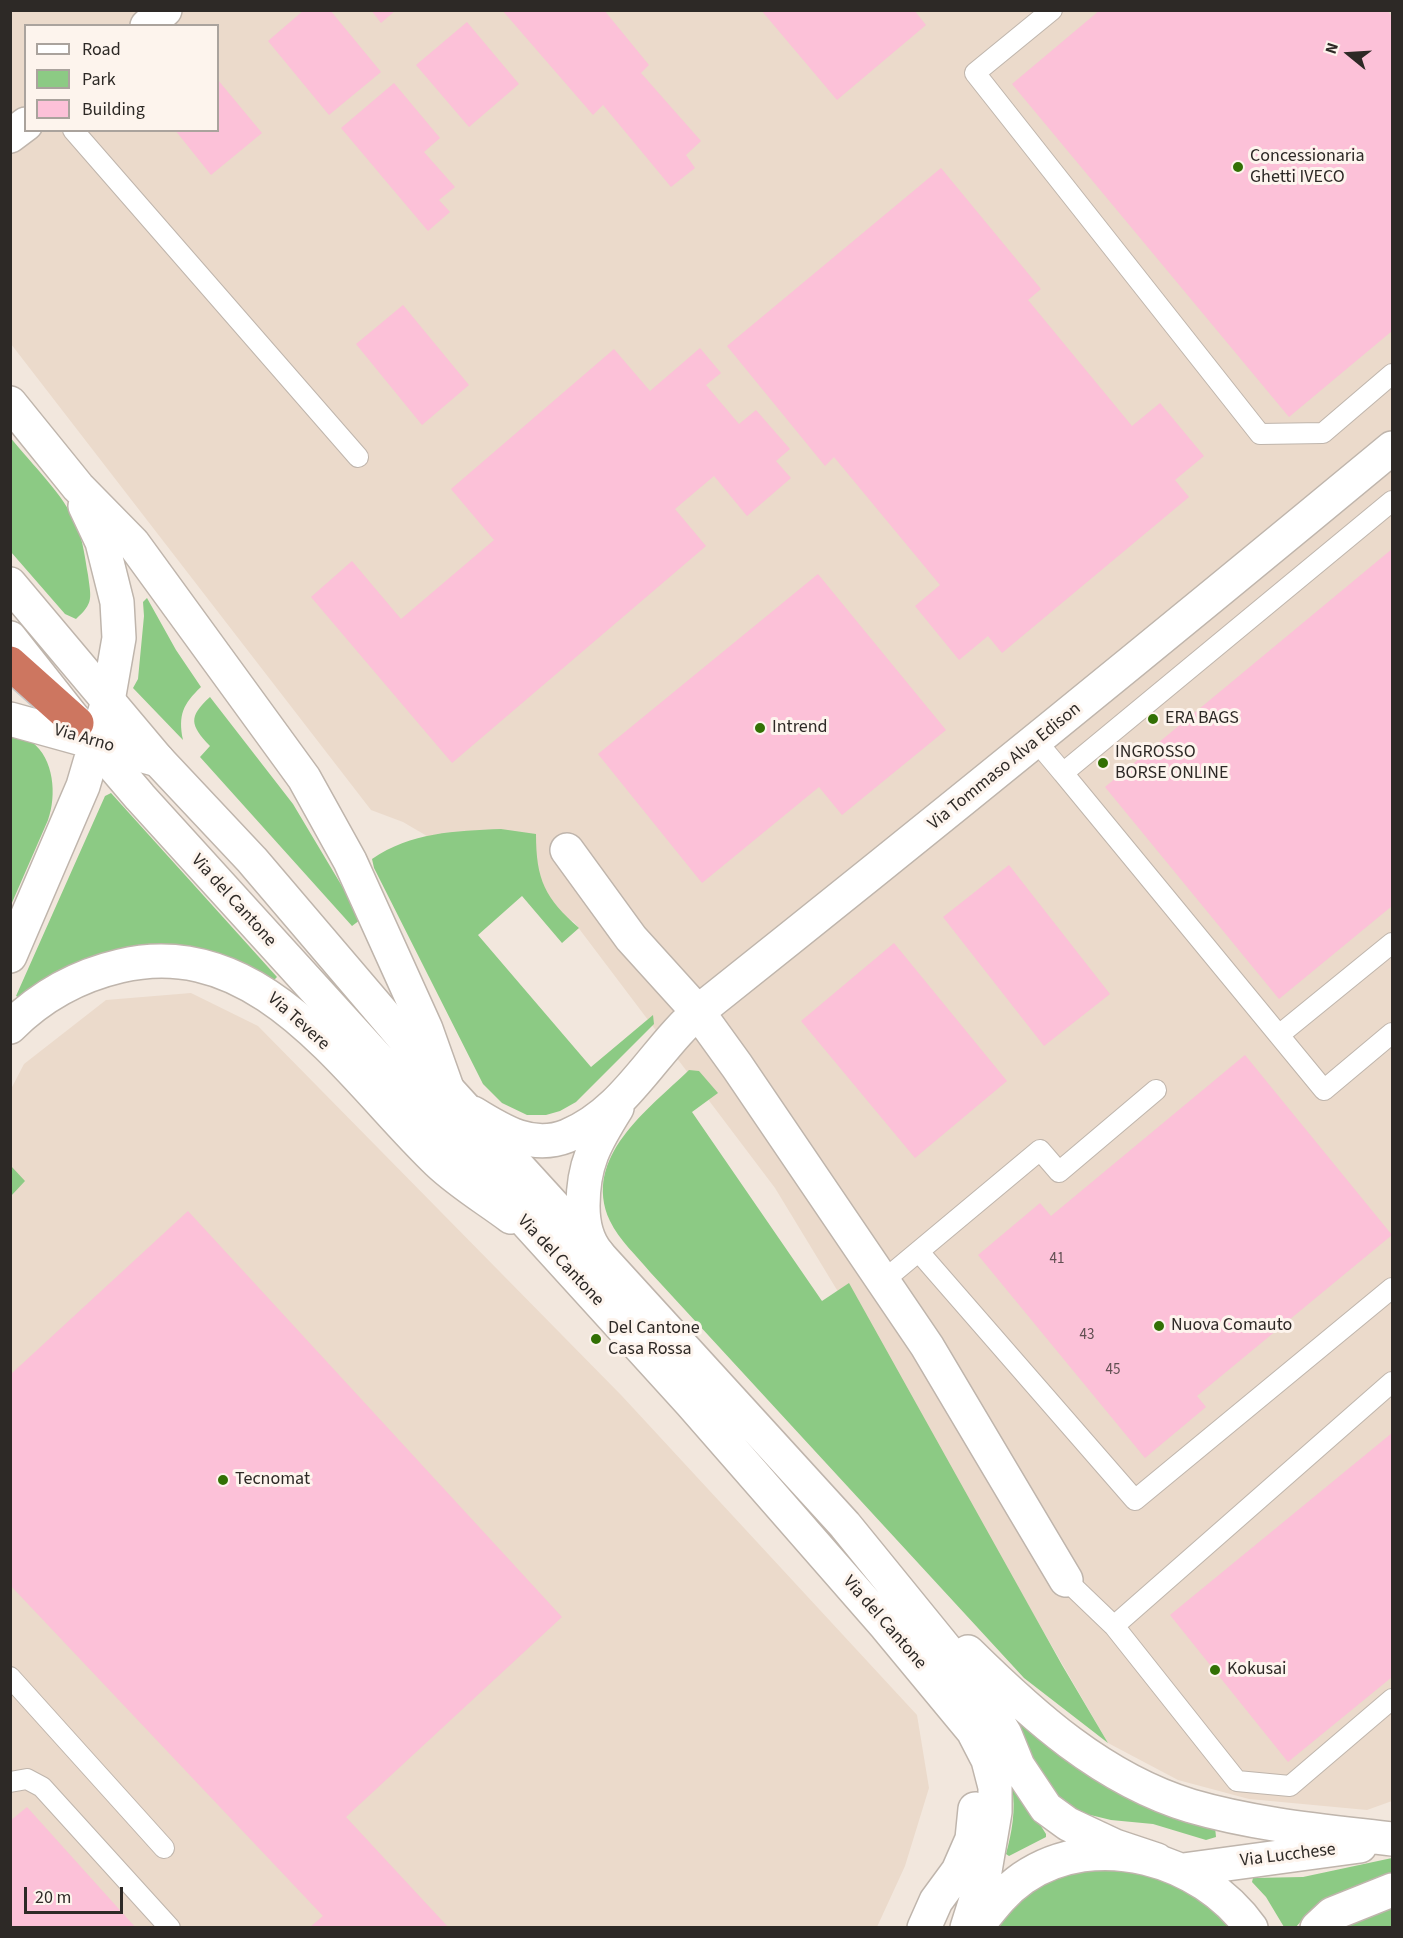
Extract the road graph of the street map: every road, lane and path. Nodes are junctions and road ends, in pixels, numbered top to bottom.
1 (165, 10) edge
2 (1052, 10) edge
3 (149, 24) edge
4 (24, 126) edge
5 (75, 132) edge
6 (10, 136) edge
7 (1392, 374) edge
8 (10, 403) edge
9 (1392, 448) edge
10 (358, 457) dead end
11 (78, 487) junction
12 (1392, 501) edge
13 (10, 584) edge
14 (10, 638) edge
15 (10, 663) edge
16 (108, 701) junction
17 (10, 719) edge
18 (86, 733) junction
19 (1037, 742) junction
20 (158, 760) junction
21 (1063, 773) junction
22 (567, 850) dead end
23 (1392, 943) edge
24 (10, 956) edge
25 (698, 1012) junction
26 (10, 1027) edge
27 (1392, 1033) edge
28 (1279, 1035) junction
29 (1156, 1090) dead end
30 (626, 1094) junction
31 (456, 1099) junction
32 (538, 1237) junction
33 (919, 1252) junction
34 (603, 1261) junction
35 (883, 1281) junction
36 (1392, 1288) edge
37 (1392, 1382) edge
38 (845, 1525) junction
39 (1066, 1580) joint
40 (1114, 1626) junction
41 (935, 1684) junction
42 (13, 1686) edge
43 (1392, 1700) edge
44 (10, 1782) edge
45 (1392, 1839) edge
46 (164, 1848) dead end
47 (1170, 1865) junction
48 (1392, 1890) edge
49 (170, 1928) edge
50 (924, 1928) edge
51 (967, 1928) edge
52 (976, 1928) edge
53 (1251, 1928) edge
54 (1317, 1928) edge

1 - 3 main road
2 - 7 lane
4 - 6 main road
5 - 10 lane
8 - 11 main road, Via del Cantone
9 - 19 main road, Via Tommaso Alva Edison
11 - 16 main road, Via del Cantone
11 - 31 main road, Via del Cantone
12 - 21 lane
13 - 16 main road, Via del Cantone
14 - 18 main road, Via del Cantone
15 - 18 highway
16 - 18 main road
16 - 20 main road, Via del Cantone
17 - 18 main road, Via Arno
18 - 20 main road, Via Arno
18 - 24 main road
18 - 32 main road, Via del Cantone
19 - 21 lane
19 - 25 main road, Via Tommaso Alva Edison
20 - 31 main road, Via del Cantone
21 - 28 lane
22 - 25 main road
23 - 28 lane
25 - 30 main road, Via Tommaso Alva Edison
25 - 35 main road
26 - 32 main road, Via Tevere
27 - 28 lane
29 - 33 lane
30 - 31 main road, Via Tommaso Alva Edison
30 - 34 main road, Via Tommaso Alva Edison
31 - 34 main road, Via del Cantone
32 - 41 main road, Via del Cantone
33 - 35 lane
33 - 36 lane
34 - 38 main road, Via del Cantone
35 - 39 main road
37 - 40 lane
38 - 45 main road
38 - 47 main road, Via del Cantone
39 - 40 lane
40 - 43 lane
41 - 50 main road
41 - 51 main road, Via del Cantone
42 - 46 lane
44 - 49 lane
45 - 47 main road, Via Lucchese
47 - 52 main road, Via Lucchese
47 - 53 main road, Via Lucchese
48 - 54 main road

